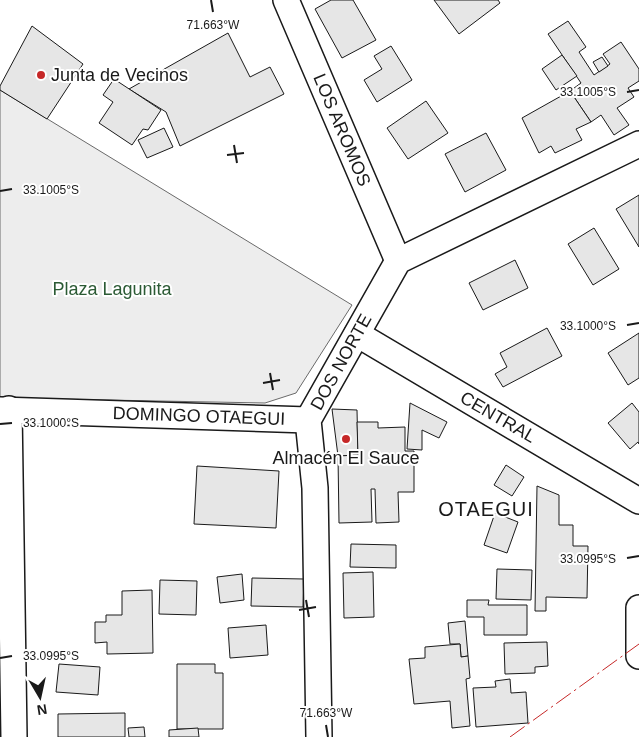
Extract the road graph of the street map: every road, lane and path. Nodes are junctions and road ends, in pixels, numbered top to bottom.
1 (286, 0) edge
2 (639, 144) edge
3 (398, 261) junction
4 (357, 334) junction
5 (5, 410) edge
6 (308, 420) junction
7 (639, 500) edge
8 (639, 608) edge
9 (639, 656) edge
10 (14, 737) edge
11 (319, 737) edge

1 - 3 street, LOS AROMOS
2 - 3 street
3 - 4 street, DOS NORTE
4 - 6 street, DOS NORTE
4 - 7 street, CENTRAL
5 - 6 street, DOMINGO OTAEGUI
5 - 10 street
6 - 11 street, DOS NORTE
8 - 9 street

